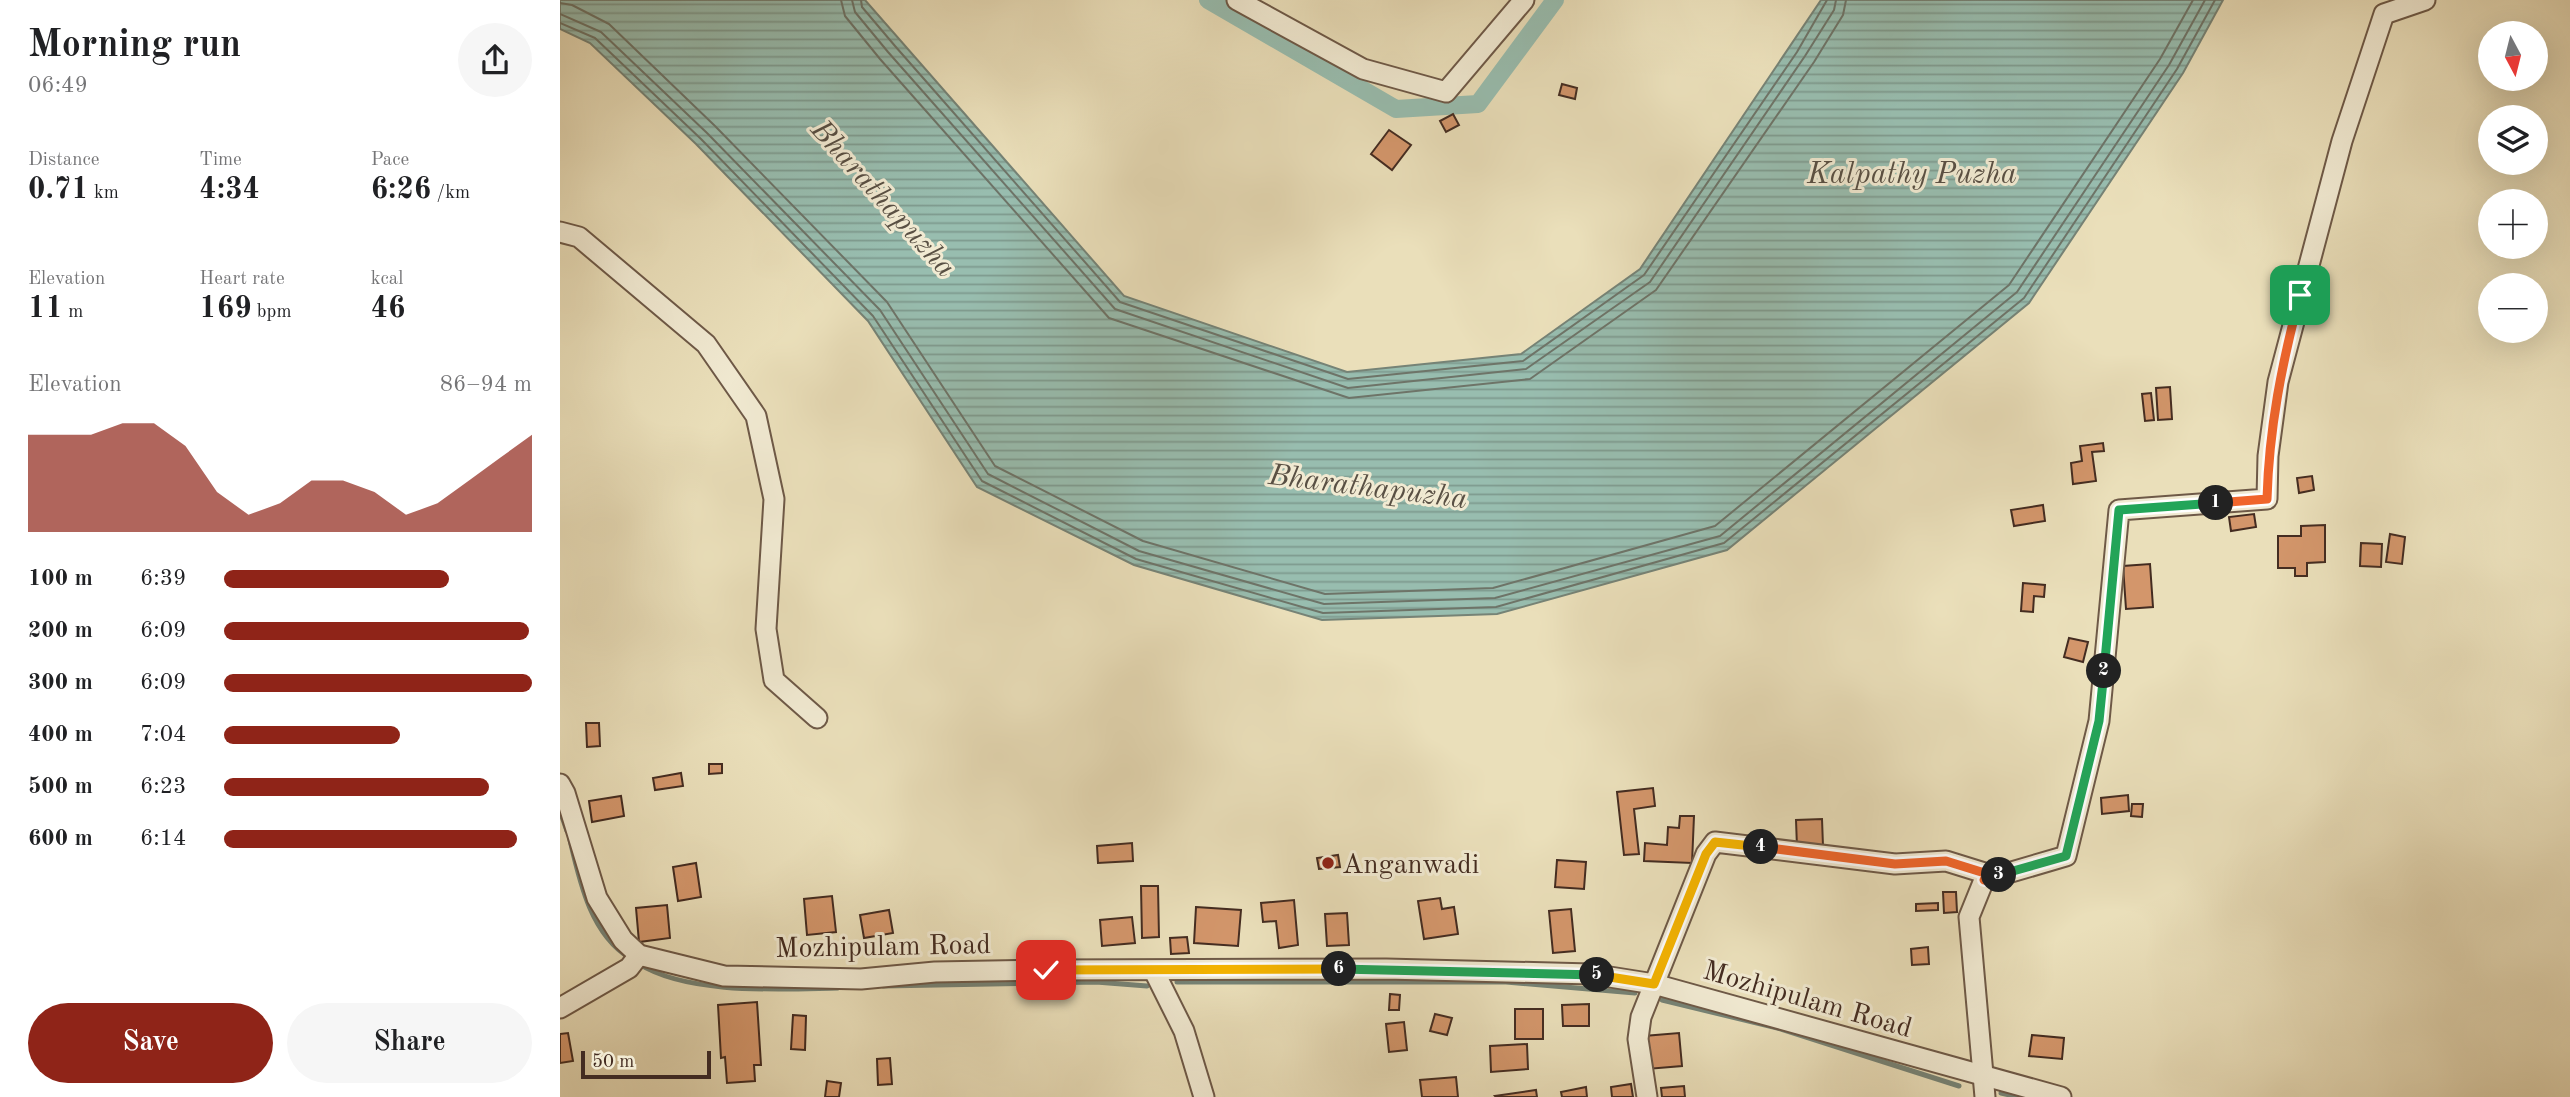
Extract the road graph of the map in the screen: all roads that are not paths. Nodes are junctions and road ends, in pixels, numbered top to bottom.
1 (1237, 0) edge
2 (1524, 0) edge
3 (2425, 0) edge
4 (560, 232) edge
5 (817, 718) dead end
6 (560, 784) edge
7 (1984, 880) junction
8 (634, 962) junction
9 (1154, 971) junction
10 (1654, 984) junction
11 (560, 1008) edge
12 (1981, 1075) junction
13 (1204, 1097) edge
14 (1647, 1097) edge
15 (1985, 1097) edge
16 (2061, 1097) edge

1 - 2 street
3 - 7 street
4 - 5 street
6 - 8 street
7 - 10 street
7 - 12 street
8 - 9 street, Mozhipulam Road
8 - 11 street
9 - 10 street, Mozhipulam Road
9 - 13 street
10 - 12 street, Mozhipulam Road
10 - 14 street
12 - 15 street
12 - 16 street, Mozhipulam Road

